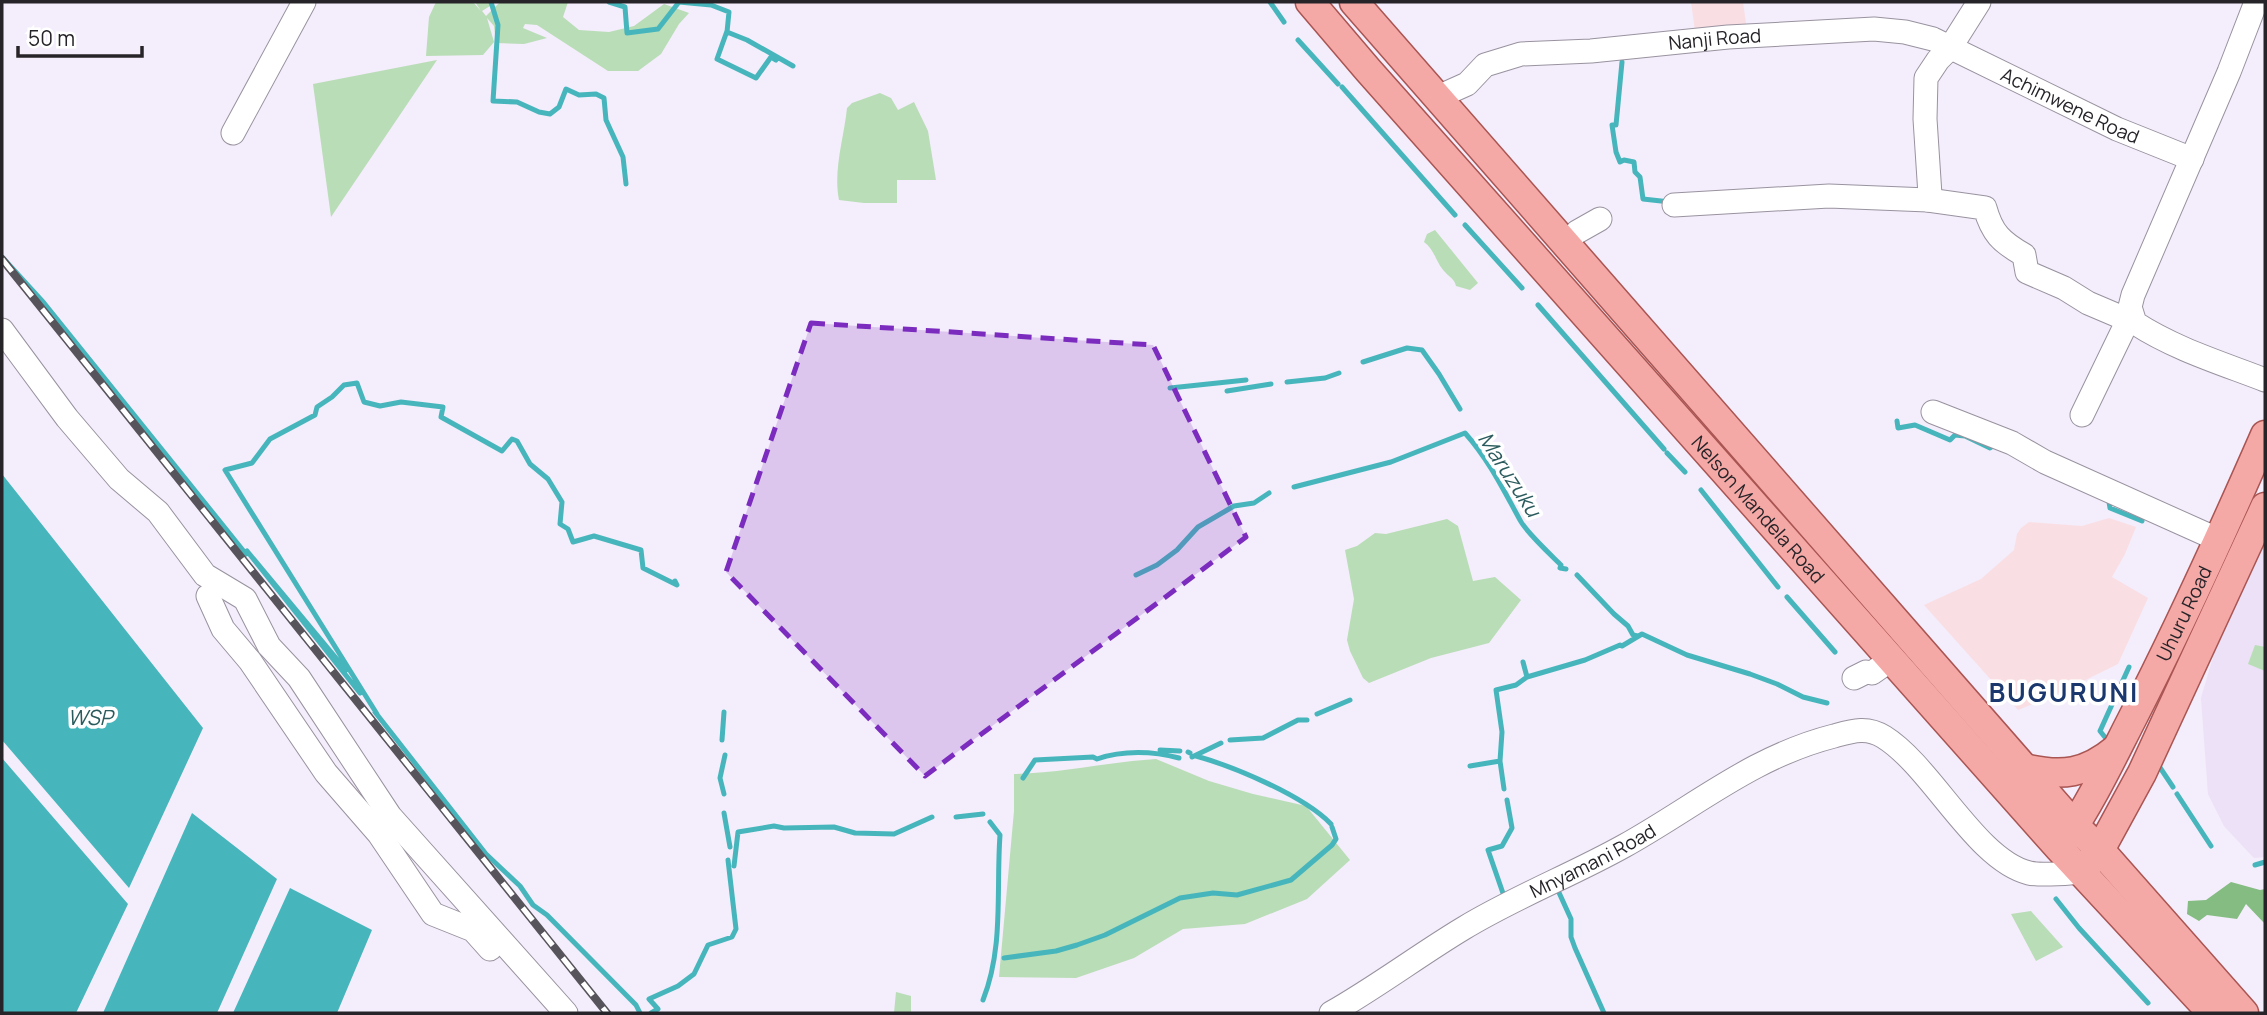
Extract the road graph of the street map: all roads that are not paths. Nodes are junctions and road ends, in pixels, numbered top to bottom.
1 (304, 2) edge
2 (1354, 2) edge
3 (1979, 2) edge
4 (2256, 2) edge
5 (1318, 6) edge
6 (1950, 48) junction
7 (1438, 97) junction
8 (233, 133) dead end
9 (2192, 159) junction
10 (1928, 200) junction
11 (1674, 205) dead end
12 (1600, 219) dead end
13 (1577, 232) dead end
14 (2131, 321) junction
15 (2, 330) edge
16 (2265, 380) edge
17 (1933, 412) dead end
18 (2082, 415) dead end
19 (2265, 435) edge
20 (119, 479) junction
21 (2265, 507) edge
22 (2219, 540) junction
23 (208, 596) junction
24 (270, 646) junction
25 (1892, 659) junction
26 (1854, 678) dead end
27 (2116, 749) junction
28 (2024, 768) junction
29 (2061, 849) junction
30 (2100, 850) junction
31 (2081, 872) junction
32 (553, 1013) edge
33 (566, 1013) edge
34 (1331, 1013) edge
35 (2212, 1013) edge
36 (2244, 1013) edge

1 - 8 street
2 - 7 main road, Nelson Mandela Road
3 - 6 street
4 - 9 street
5 - 25 main road, Nelson Mandela Road
6 - 7 street, Nanji Road
6 - 9 street, Achimwene Road
6 - 10 street
7 - 28 main road, Nelson Mandela Road
9 - 14 street
10 - 11 street
10 - 14 street
12 - 13 street
14 - 16 street
14 - 18 street
15 - 20 street
17 - 22 street
19 - 22 main road, Uhuru Road
20 - 23 street
20 - 24 street
21 - 30 main road, Uhuru Road
22 - 27 main road, Uhuru Road
23 - 24 street
23 - 32 street
24 - 33 street
25 - 26 street
25 - 29 main road, Nelson Mandela Road
27 - 28 main road
27 - 29 main road, Uhuru Road
28 - 29 main road, Nelson Mandela Road
29 - 30 main road
29 - 31 main road, Nelson Mandela Road
29 - 34 street, Mnyamani Road
30 - 31 main road, Uhuru Road
30 - 36 main road
31 - 35 main road, Nelson Mandela Road

